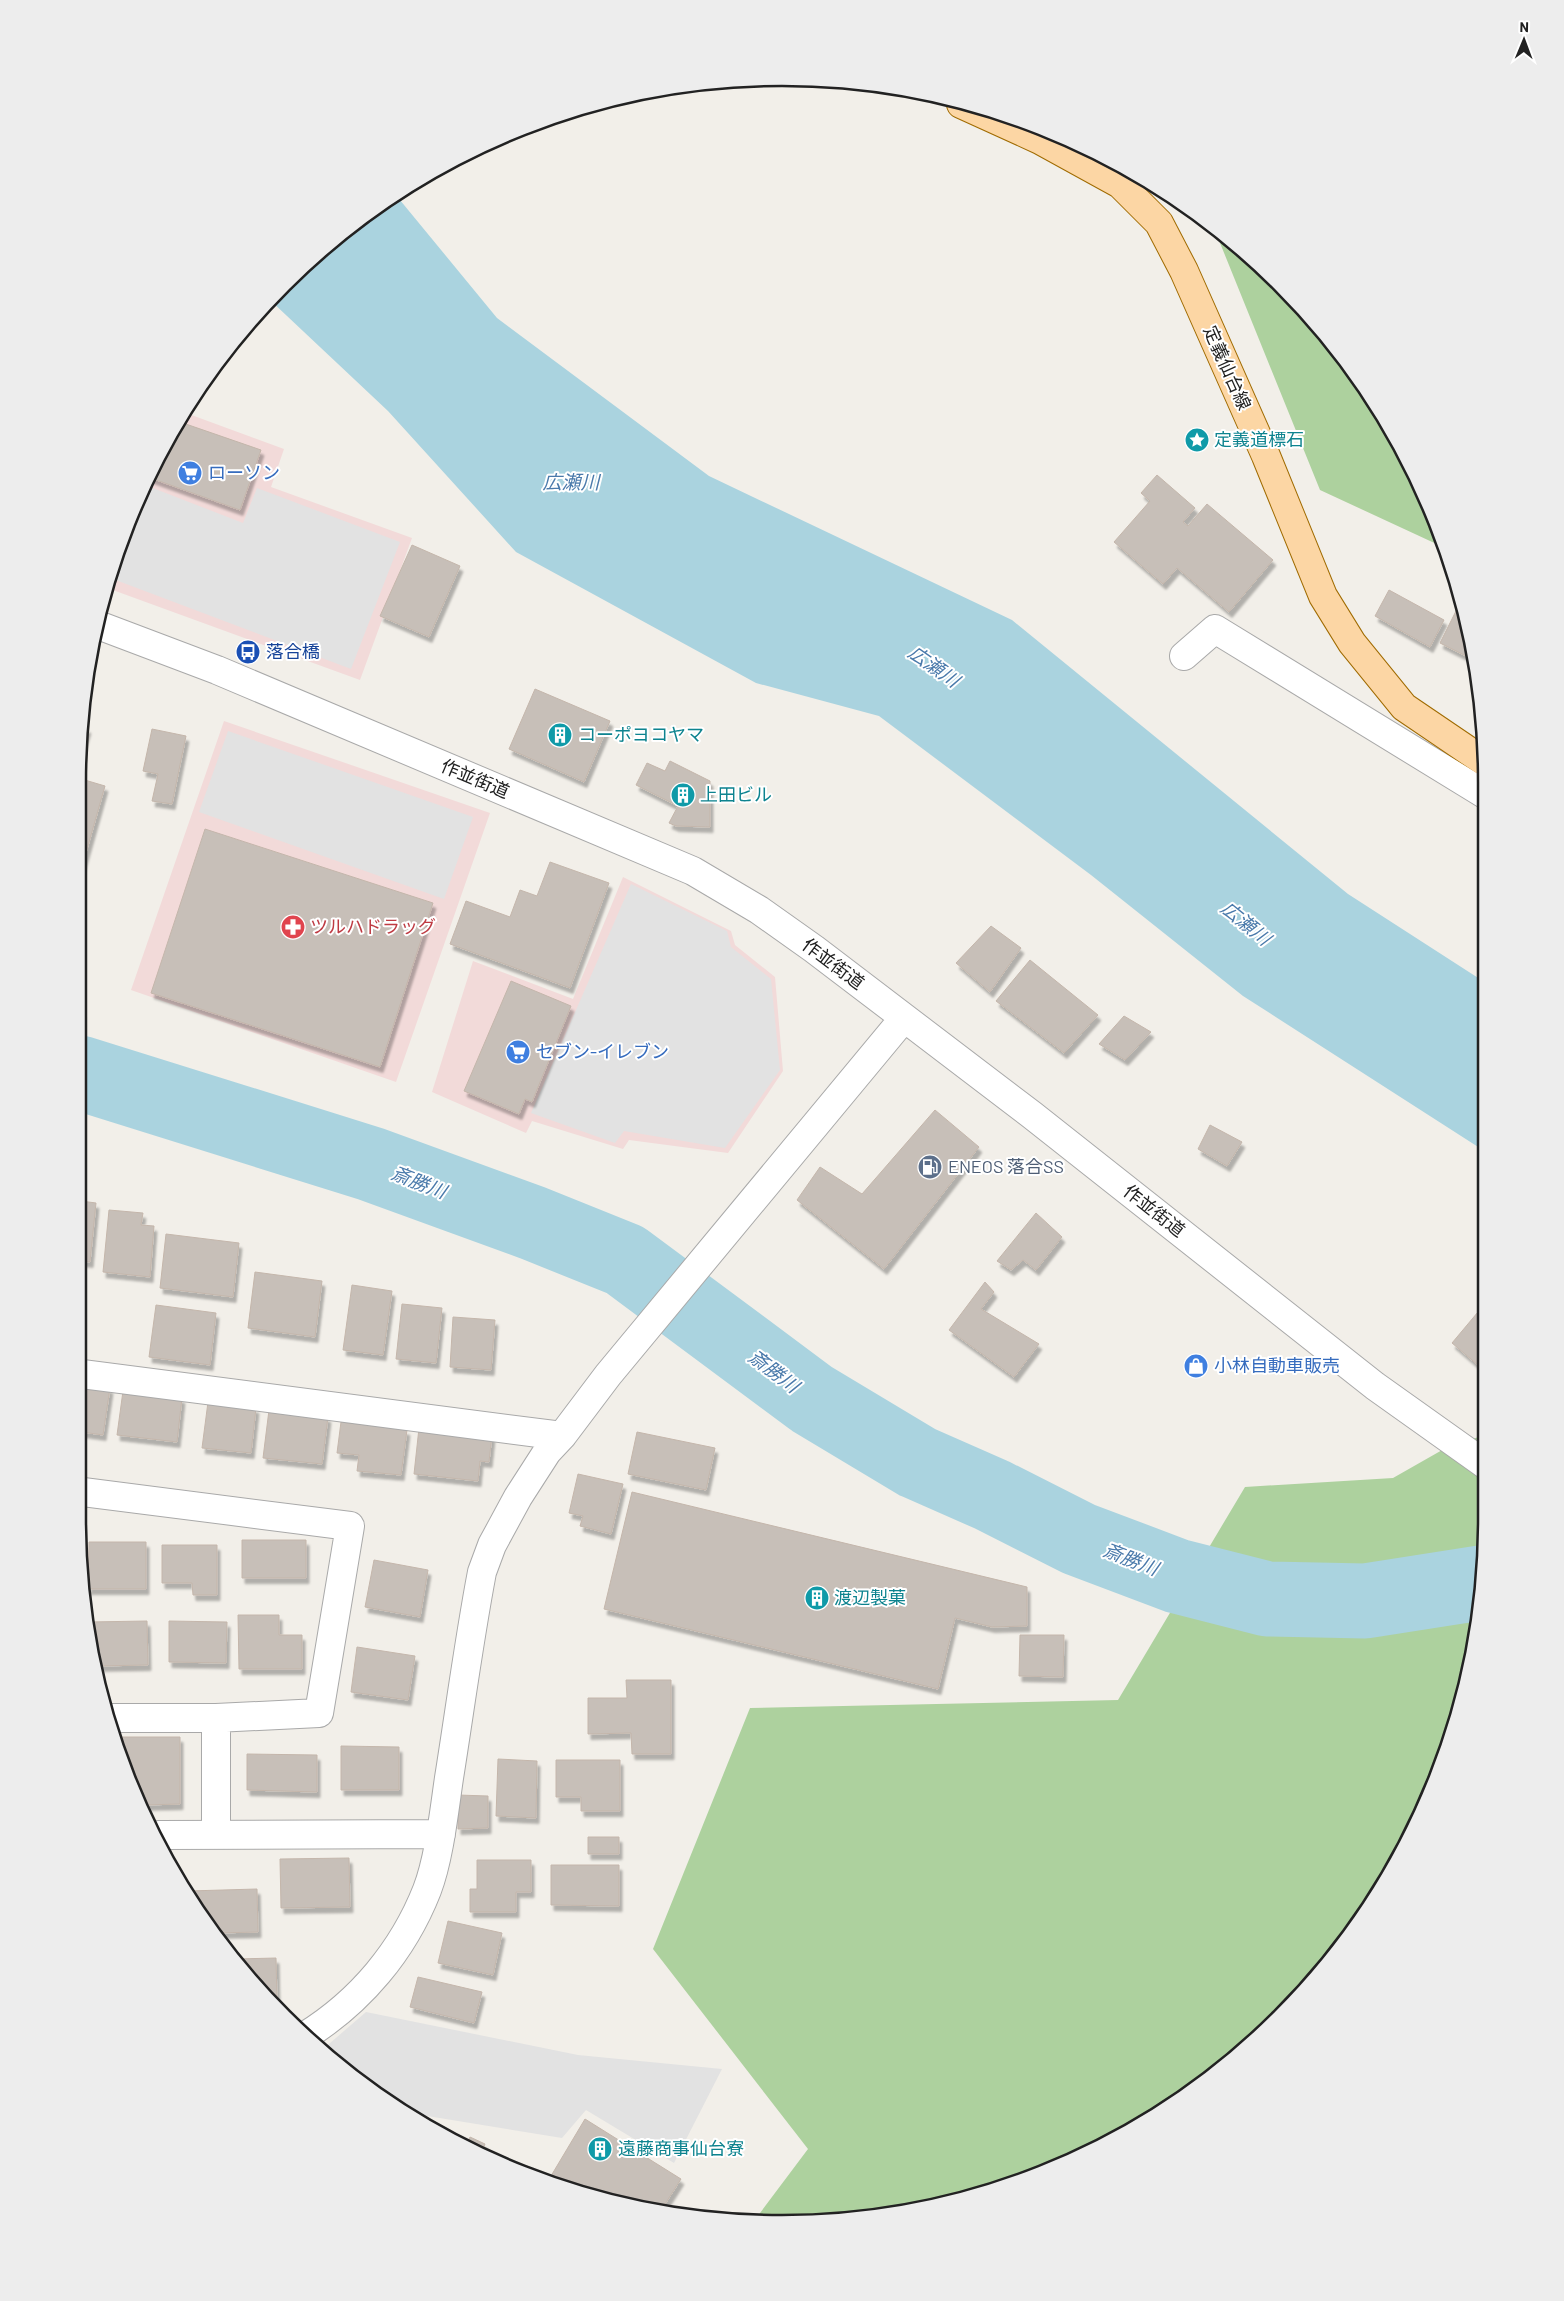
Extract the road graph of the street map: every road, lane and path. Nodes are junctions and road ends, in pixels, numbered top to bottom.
1 (997, 120) edge
2 (104, 627) edge
3 (1184, 656) dead end
4 (1477, 756) edge
5 (1478, 790) edge
6 (904, 1018) junction
7 (86, 1375) edge
8 (562, 1436) junction
9 (1478, 1459) edge
10 (86, 1492) edge
11 (116, 1718) edge
12 (216, 1718) junction
13 (440, 1834) junction
14 (162, 1835) edge
15 (216, 1835) junction
16 (312, 2032) edge

1 - 4 main road, 定義仙台線
2 - 6 street, 作並街道
3 - 5 street
6 - 8 street
6 - 9 street, 作並街道
7 - 8 street
8 - 13 street
10 - 12 street
11 - 12 street
12 - 15 street
13 - 15 street
13 - 16 street
14 - 15 street

